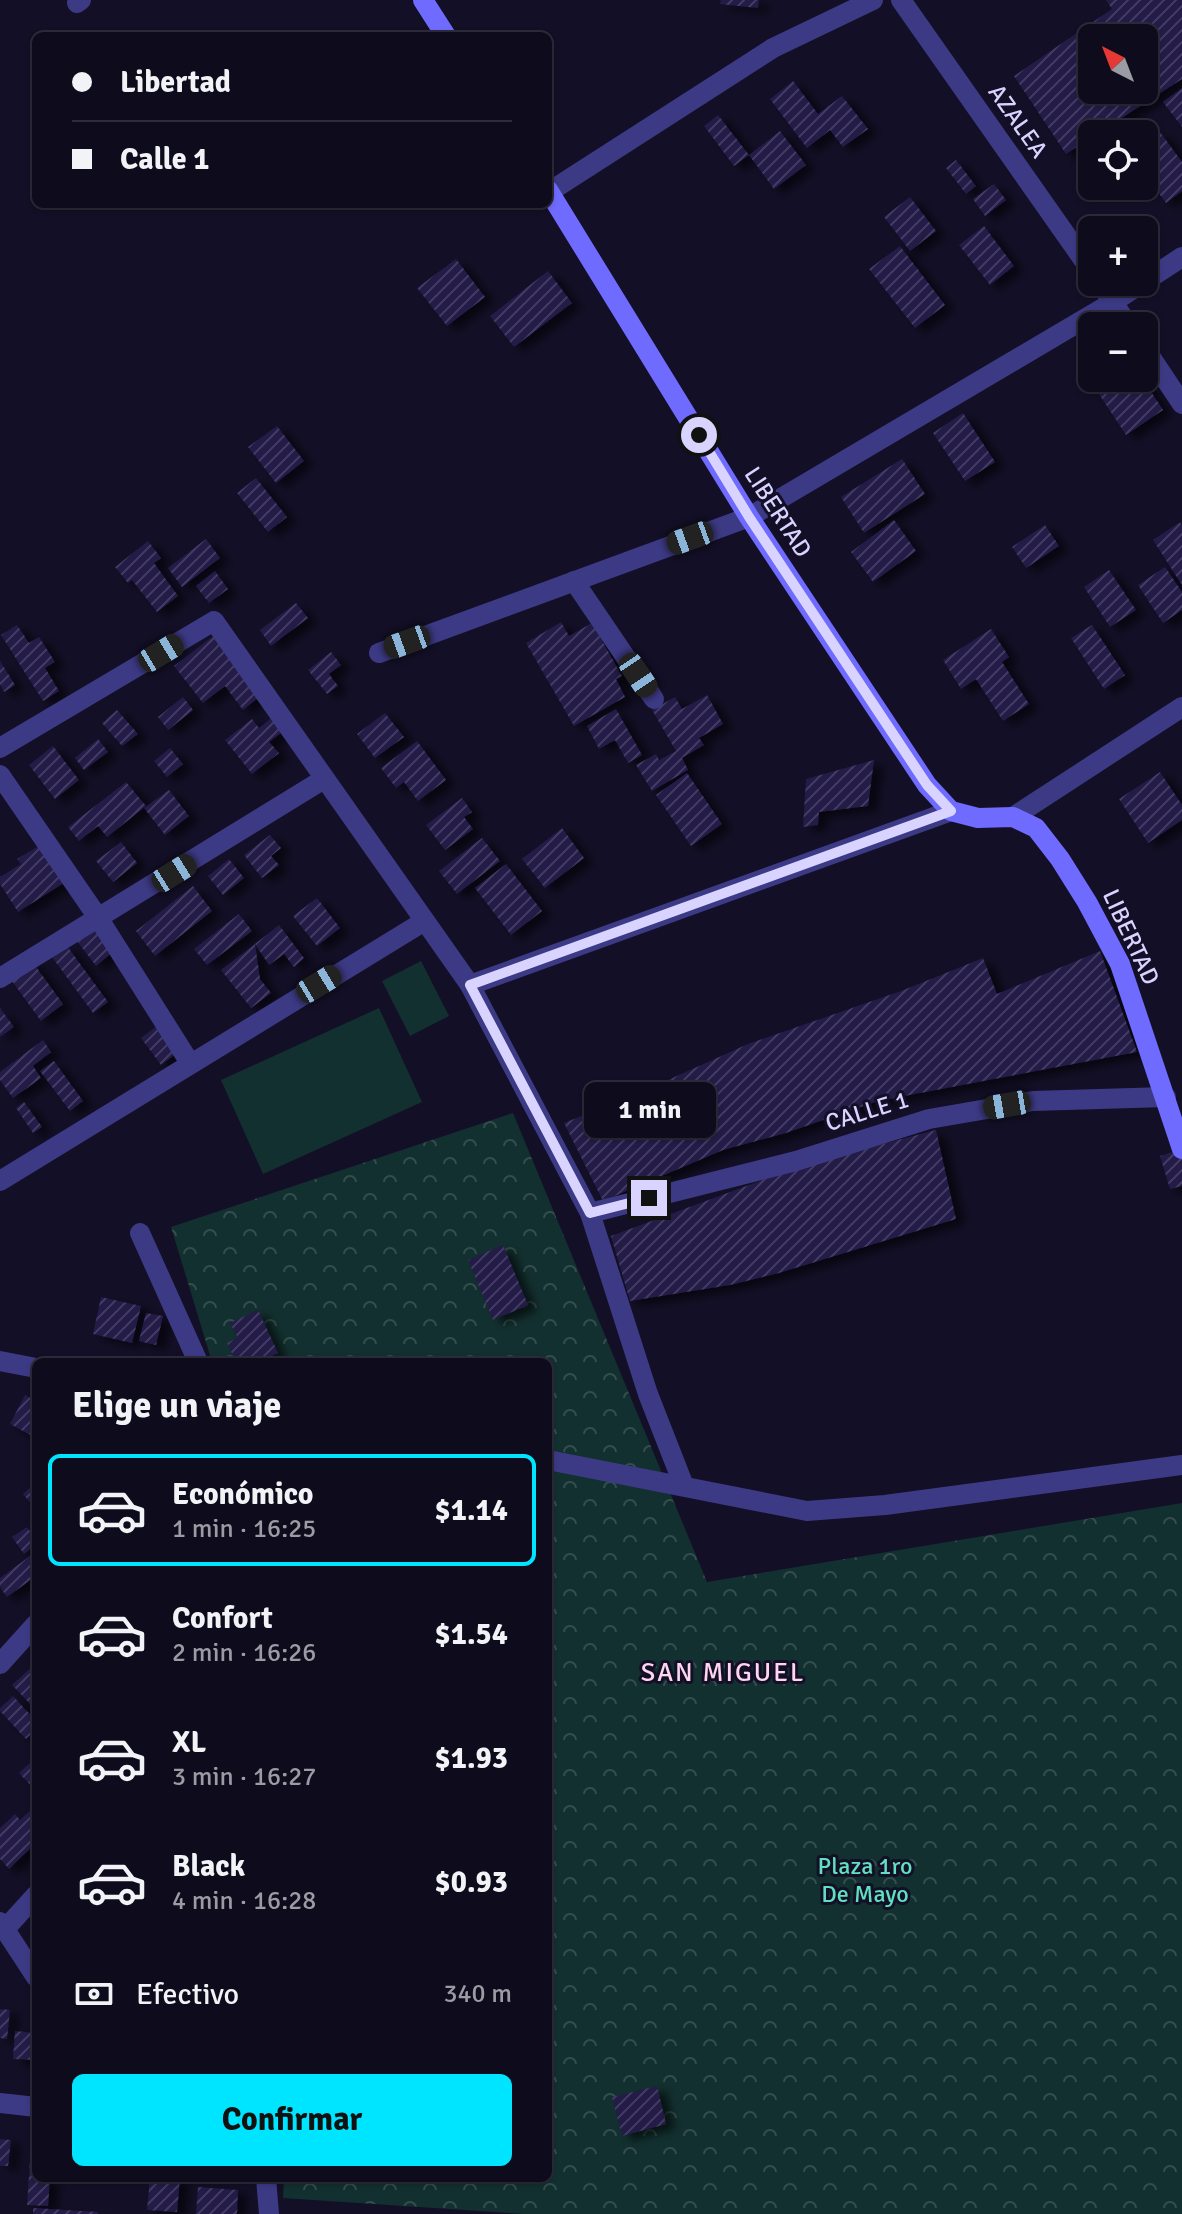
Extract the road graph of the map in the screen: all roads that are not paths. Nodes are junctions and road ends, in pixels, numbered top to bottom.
1 (423, 0) edge
2 (873, 0) edge
3 (901, 0) edge
4 (443, 32) edge
5 (552, 188) edge
6 (552, 197) edge
7 (1078, 252) edge
8 (1182, 257) edge
9 (1109, 296) edge
10 (1113, 302) junction
11 (1120, 312) edge
12 (1158, 368) edge
13 (1182, 404) edge
14 (749, 517) junction
15 (574, 581) junction
16 (379, 653) dead end
17 (654, 699) dead end
18 (1182, 707) edge
19 (0, 748) edge
20 (0, 775) edge
21 (324, 779) junction
22 (951, 811) junction
23 (1013, 817) junction
24 (99, 919) junction
25 (423, 922) junction
26 (0, 978) edge
27 (470, 985) junction
28 (190, 1063) junction
29 (1166, 1097) junction
30 (1182, 1149) edge
31 (0, 1181) edge
32 (590, 1213) junction
33 (140, 1233) dead end
34 (196, 1358) edge
35 (0, 1361) edge
36 (32, 1367) edge
37 (552, 1461) edge
38 (1182, 1465) edge
39 (684, 1486) junction
40 (32, 1628) edge
41 (0, 1664) edge
42 (32, 1899) edge
43 (2, 1925) edge
44 (32, 1971) edge
45 (0, 2103) edge
46 (32, 2107) edge
47 (266, 2182) edge
48 (269, 2214) edge

1 - 4 main road
2 - 5 street
3 - 7 street, AZALEA
6 - 14 main road, LIBERTAD
8 - 10 street
9 - 10 street
10 - 11 street
10 - 14 street
12 - 13 street
14 - 15 street
14 - 22 main road, LIBERTAD
15 - 16 street
15 - 17 street
18 - 23 street
19 - 21 street
20 - 24 street
21 - 24 street
21 - 25 street
22 - 23 main road
22 - 27 street
23 - 29 main road, LIBERTAD
24 - 26 street
24 - 28 street
25 - 27 street
25 - 28 street
27 - 32 street
28 - 31 street
29 - 30 main road, LIBERTAD
29 - 32 street, CALLE 1
32 - 39 street
33 - 34 street
35 - 36 street
37 - 39 street
38 - 39 street
40 - 41 street
42 - 43 street
43 - 44 street
45 - 46 street
47 - 48 street

